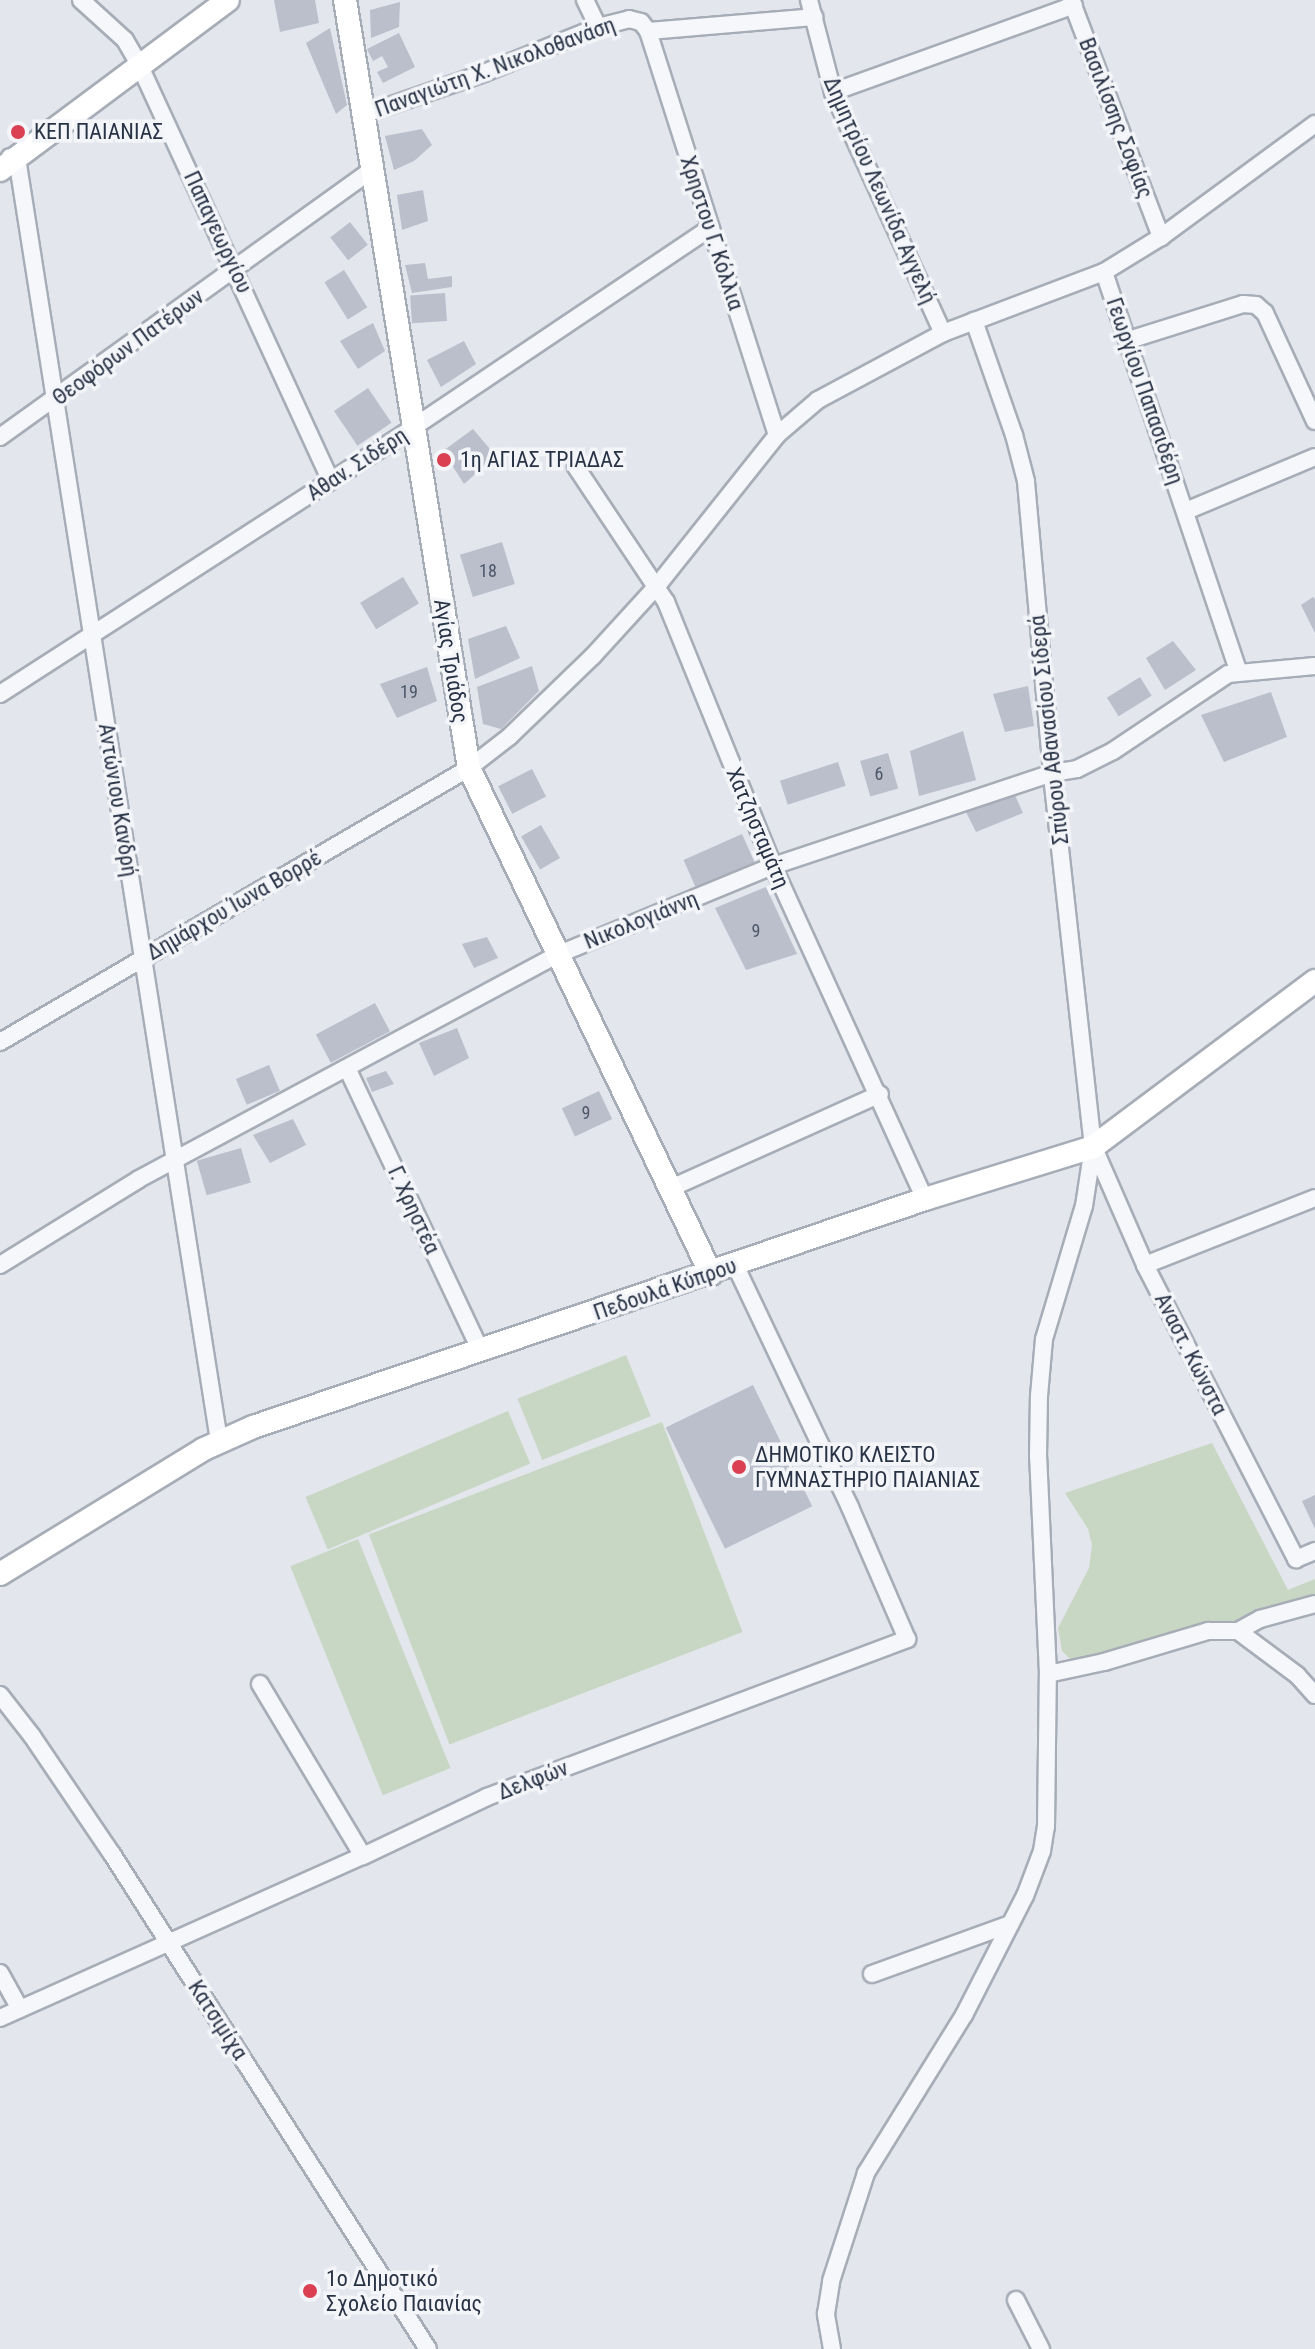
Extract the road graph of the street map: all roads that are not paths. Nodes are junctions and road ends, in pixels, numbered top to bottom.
1 (81, 0) edge
2 (345, 0) edge
3 (585, 0) edge
4 (809, 0) edge
5 (1072, 2) edge
6 (217, 3) edge
7 (814, 17) junction
8 (598, 27) junction
9 (648, 31) junction
10 (139, 64) junction
11 (833, 92) junction
12 (363, 115) junction
13 (1315, 124) edge
14 (6, 162) edge
15 (372, 170) junction
16 (710, 228) junction
17 (1161, 237) junction
18 (236, 270) junction
19 (1104, 272) junction
20 (974, 321) junction
21 (943, 333) junction
22 (1129, 340) junction
23 (55, 400) junction
24 (1315, 421) edge
25 (414, 427) junction
26 (777, 435) junction
27 (0, 437) edge
28 (1315, 457) edge
29 (576, 467) dead end
30 (331, 481) junction
31 (1186, 511) junction
32 (657, 586) junction
33 (92, 636) junction
34 (1315, 666) edge
35 (1238, 671) junction
36 (0, 694) edge
37 (469, 768) junction
38 (1052, 773) junction
39 (773, 866) junction
40 (559, 954) junction
41 (143, 959) junction
42 (1315, 981) edge
43 (0, 1042) edge
44 (347, 1068) junction
45 (880, 1094) junction
46 (1093, 1147) junction
47 (175, 1160) junction
48 (671, 1188) junction
49 (1315, 1198) edge
50 (925, 1199) junction
51 (0, 1265) edge
52 (735, 1265) junction
53 (1145, 1265) junction
54 (711, 1274) junction
55 (481, 1352) junction
56 (219, 1441) junction
57 (1315, 1551) edge
58 (0, 1574) edge
59 (1315, 1604) edge
60 (1238, 1631) junction
61 (1048, 1674) junction
62 (260, 1684) dead end
63 (0, 1695) edge
64 (1315, 1695) edge
65 (363, 1856) junction
66 (1010, 1924) junction
67 (169, 1944) junction
68 (0, 1973) edge
69 (872, 1974) dead end
70 (20, 2009) junction
71 (0, 2018) edge
72 (1016, 2300) dead end
73 (428, 2349) edge
74 (832, 2349) edge
75 (1041, 2349) edge

1 - 10 street, Παπαγεωργίου
2 - 12 street, Αγίας Τριάδος
3 - 8 street
4 - 7 street, Δημητρίου Λεωνίδα Αγγελή
5 - 11 street
5 - 17 street, Βασιλίσσης Σοφίας
6 - 10 street
7 - 9 street, Παναγιώτη Χ. Νικολοθανάση
7 - 11 street, Δημητρίου Λεωνίδα Αγγελή
8 - 9 street, Παναγιώτη Χ. Νικολοθανάση
8 - 12 street, Παναγιώτη Χ. Νικολοθανάση
9 - 16 street, Χρηστου Γ. Κόλλια
10 - 14 street
10 - 18 street, Παπαγεωργίου
11 - 21 street, Δημητρίου Λεωνίδα Αγγελή
12 - 15 street, Αγίας Τριάδος
13 - 17 street, Δημάρχου Ίωνα Βορρέ
14 - 23 street, Αντώνιου Κανδρή
15 - 18 street, Θεοφόρων Πατέρων
15 - 25 street, Αγίας Τριάδος
16 - 25 street, Αθαν. Σιδέρη
16 - 26 street, Χρηστου Γ. Κόλλια
17 - 19 street, Δημάρχου Ίωνα Βορρέ
18 - 23 street, Θεοφόρων Πατέρων
18 - 30 street, Παπαγεωργίου
19 - 20 street, Δημάρχου Ίωνα Βορρέ
19 - 22 street, Γεωργίου Παπασιδέρη
20 - 21 street, Δημάρχου Ίωνα Βορρέ
20 - 38 street, Σπύρου Αθανασίου Σιδερά
21 - 26 street, Δημάρχου Ίωνα Βορρέ
22 - 24 street
22 - 31 street, Γεωργίου Παπασιδέρη
23 - 27 street, Θεοφόρων Πατέρων
23 - 33 street, Αντώνιου Κανδρή
25 - 30 street, Αθαν. Σιδέρη
25 - 37 street, Αγίας Τριάδος
26 - 32 street, Δημάρχου Ίωνα Βορρέ
28 - 31 street, Γεωργίου Παπασιδέρη
29 - 32 street, Χατζησταμάτη
30 - 33 street, Αθαν. Σιδέρη
31 - 35 street, Γεωργίου Παπασιδέρη
32 - 37 street, Δημάρχου Ίωνα Βορρέ
32 - 39 street, Χατζησταμάτη
33 - 36 street, Αθαν. Σιδέρη
33 - 41 street, Αντώνιου Κανδρή
34 - 35 street, Νικολογιάννη
35 - 38 street, Νικολογιάννη
37 - 40 street, Αγίας Τριάδος
37 - 41 street, Δημάρχου Ίωνα Βορρέ
38 - 39 street, Νικολογιάννη
38 - 46 street, Σπύρου Αθανασίου Σιδερά
39 - 40 street, Νικολογιάννη
39 - 45 street, Χατζησταμάτη
40 - 44 street, Νικολογιάννη
40 - 48 street, Αγίας Τριάδος
41 - 43 street, Δημάρχου Ίωνα Βορρέ
41 - 47 street, Αντώνιου Κανδρή
42 - 46 street, Πεδουλά Κύπρου
44 - 47 street, Νικολογιάννη
44 - 55 street, Γ. Χρηστέα
45 - 48 street
45 - 50 street, Χατζησταμάτη
46 - 50 street, Πεδουλά Κύπρου
46 - 53 street, Αναστ. Κώνστα
46 - 61 street
47 - 51 street, Νικολογιάννη
47 - 56 street, Αντώνιου Κανδρή
48 - 54 street, Αγίας Τριάδος
49 - 53 street
50 - 52 street, Πεδουλά Κύπρου
52 - 54 street, Πεδουλά Κύπρου
52 - 65 street, Δελφών
53 - 57 street, Αναστ. Κώνστα
54 - 55 street, Πεδουλά Κύπρου
55 - 56 street, Πεδουλά Κύπρου
56 - 58 street, Πεδουλά Κύπρου
59 - 60 street
60 - 61 street
60 - 64 street
61 - 66 street
62 - 65 street
63 - 67 street, Κατσιμίχα
65 - 67 street, Δελφών
66 - 69 street
66 - 74 street
67 - 70 street, Δελφών
67 - 73 street, Κατσιμίχα
68 - 70 street
70 - 71 street, Δελφών
72 - 75 street

